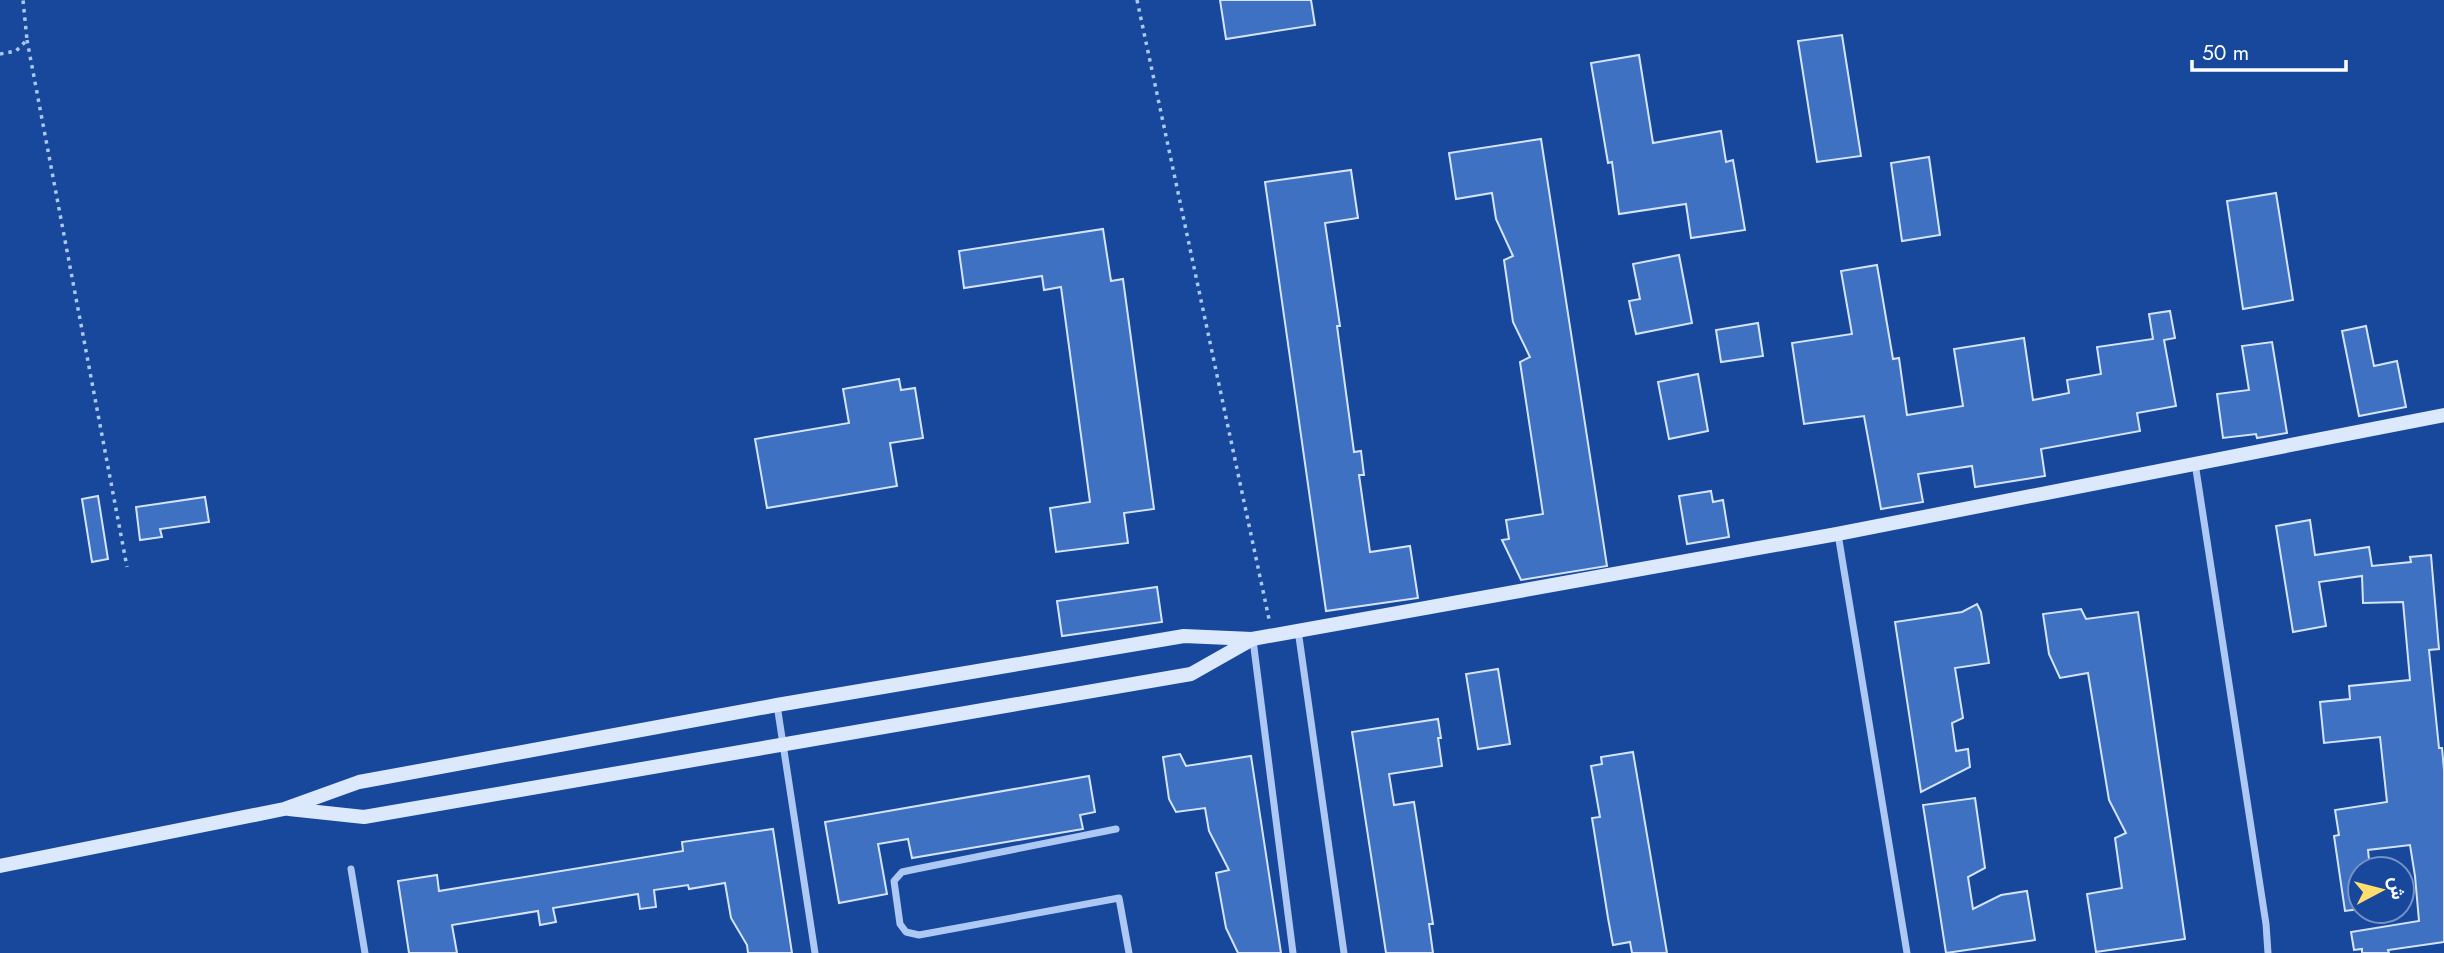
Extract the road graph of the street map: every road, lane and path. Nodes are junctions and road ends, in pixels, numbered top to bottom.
1 (23, 0) edge
2 (1137, 0) edge
3 (27, 40) junction
4 (0, 54) edge
5 (2444, 415) edge
6 (2195, 462) junction
7 (1838, 534) junction
8 (127, 567) dead end
9 (1298, 631) junction
10 (1272, 635) junction
11 (1252, 639) junction
12 (777, 705) junction
13 (784, 744) junction
14 (284, 809) junction
15 (1116, 830) dead end
16 (0, 866) edge
17 (351, 869) dead end
18 (365, 953) edge
19 (816, 953) edge
20 (1129, 953) edge
21 (1293, 953) edge
22 (1344, 953) edge
23 (1907, 953) edge
24 (2268, 953) edge

1 - 3 path
2 - 10 path
3 - 4 path
3 - 8 path
5 - 6 main road
6 - 7 main road
6 - 24 street
7 - 9 main road
7 - 23 street
9 - 10 main road
9 - 22 street
10 - 11 main road
11 - 12 main road
11 - 13 main road
11 - 21 street
12 - 13 street
12 - 14 main road
13 - 14 main road
13 - 19 street
14 - 16 main road
15 - 20 street
17 - 18 street

